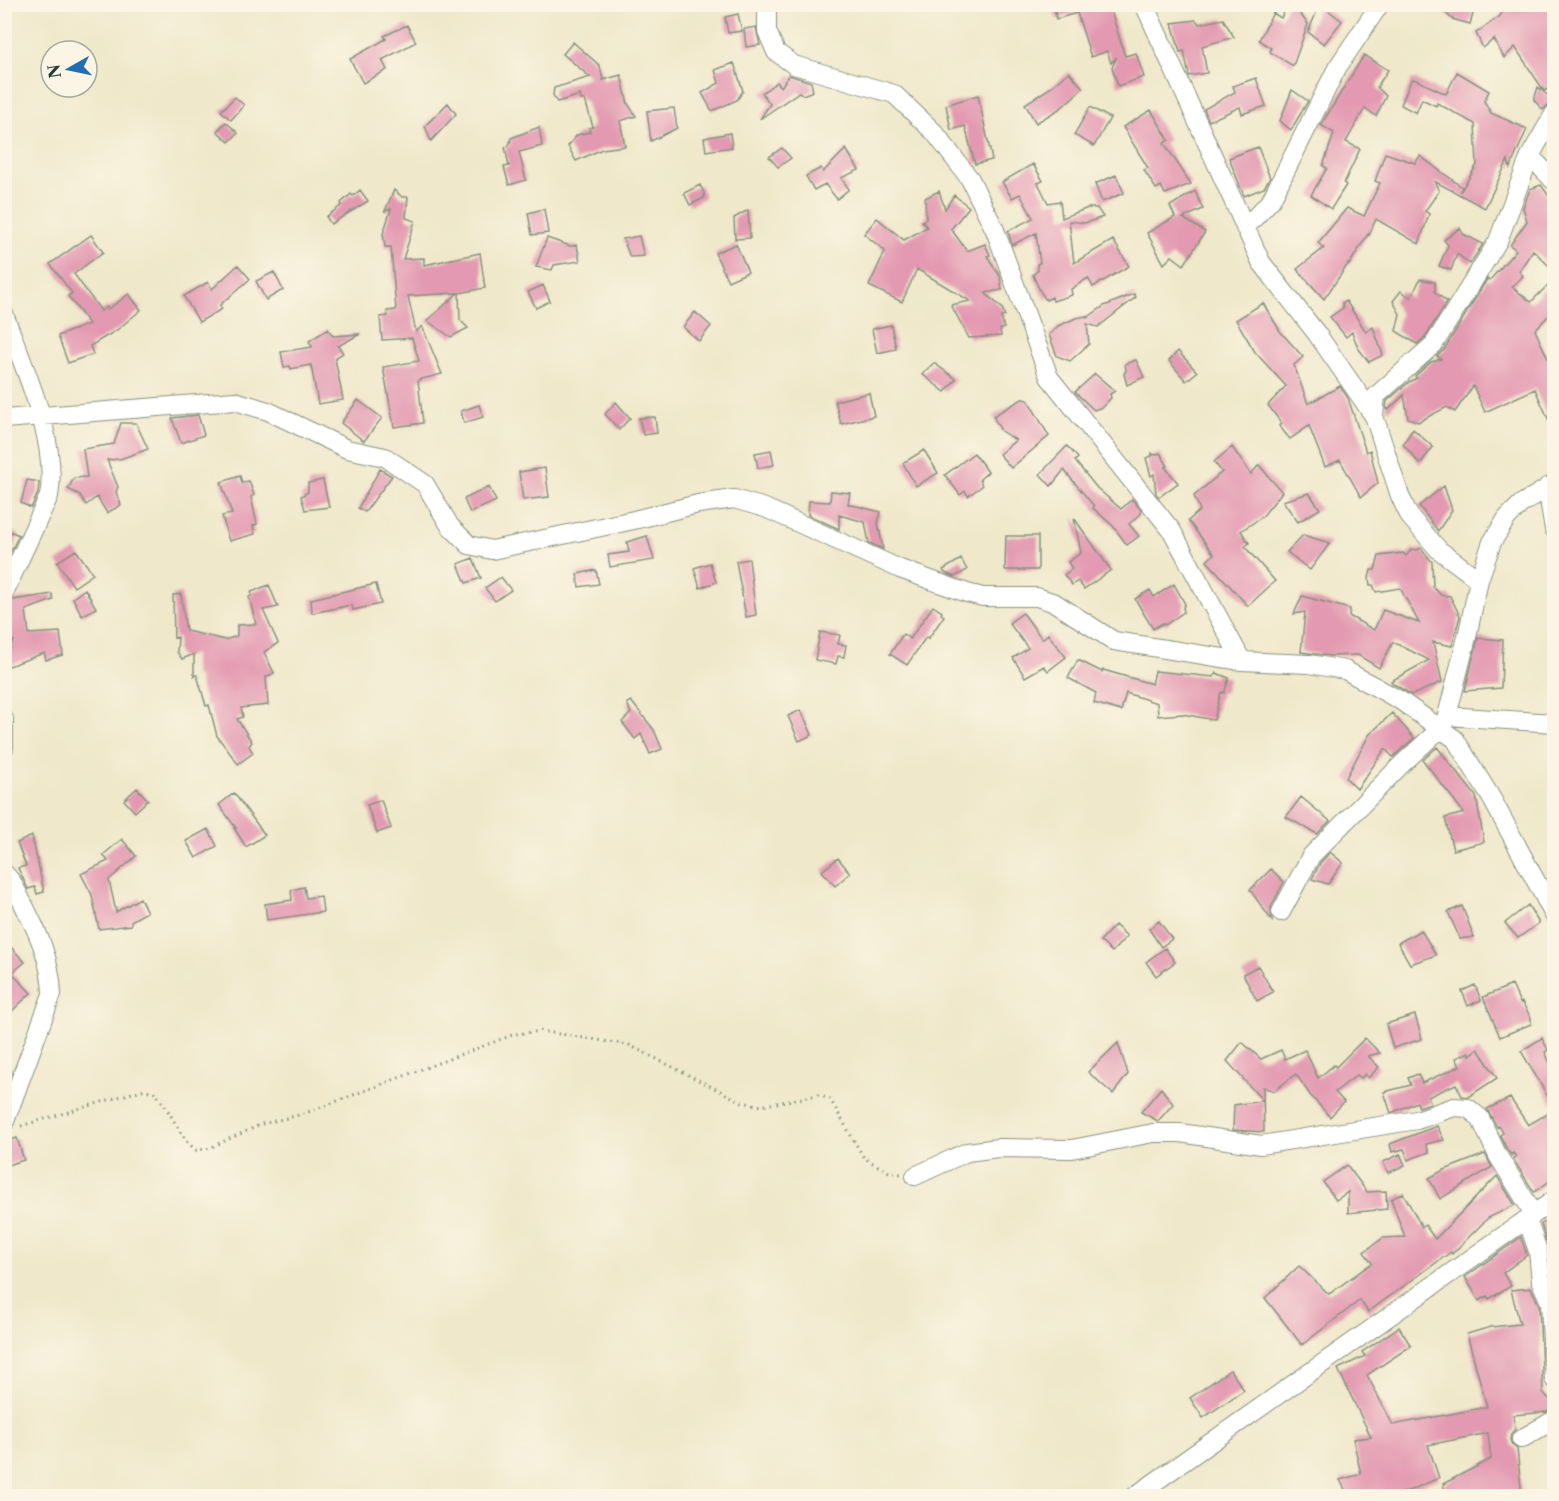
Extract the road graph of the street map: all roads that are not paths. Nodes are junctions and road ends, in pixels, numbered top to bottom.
1 (767, 4) edge
2 (1144, 4) edge
3 (1380, 4) edge
4 (1554, 114) edge
5 (1530, 156) junction
6 (1554, 181) edge
7 (1245, 228) junction
8 (4, 314) edge
9 (41, 416) junction
10 (1374, 416) junction
11 (4, 419) edge
12 (1551, 486) edge
13 (1554, 529) edge
14 (1479, 580) junction
15 (4, 592) edge
16 (1242, 661) junction
17 (4, 719) edge
18 (1444, 723) junction
19 (1554, 723) edge
20 (4, 748) edge
21 (4, 873) edge
22 (1281, 912) dead end
23 (1554, 915) edge
24 (10, 1125) edge
25 (915, 1176) road end
26 (1554, 1200) edge
27 (1530, 1217) junction
28 (1554, 1379) edge
29 (1554, 1420) edge
30 (1521, 1439) dead end
31 (1135, 1497) edge

1 - 16 street
2 - 7 street
3 - 7 street
4 - 5 street
5 - 6 street
5 - 10 street
7 - 10 street
8 - 9 street
9 - 11 street
9 - 15 street
9 - 16 street
10 - 14 street
12 - 13 street
12 - 14 street
14 - 18 street
16 - 18 street
17 - 20 street
18 - 19 street
18 - 22 street
18 - 23 street
21 - 24 street
25 - 27 street
26 - 27 street
27 - 28 street
27 - 31 street
29 - 30 street

